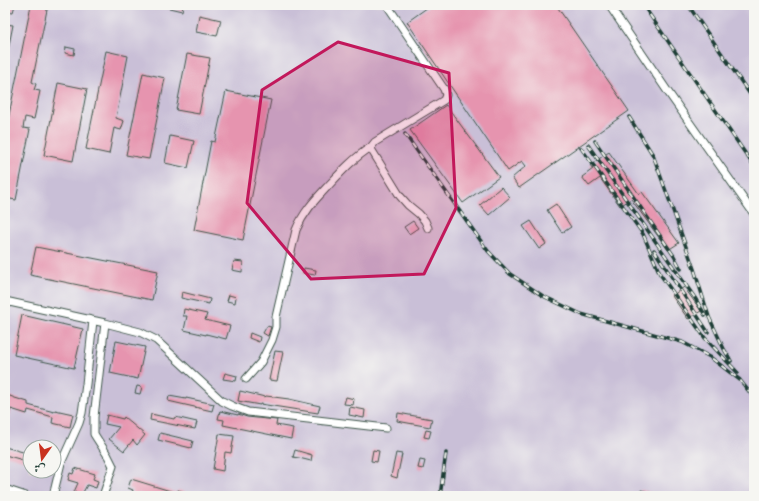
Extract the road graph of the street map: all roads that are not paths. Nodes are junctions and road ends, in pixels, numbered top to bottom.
1 (387, 5) edge
2 (609, 5) edge
3 (371, 146) junction
4 (754, 214) edge
5 (428, 228) dead end
6 (5, 302) edge
7 (93, 320) junction
8 (105, 323) junction
9 (246, 379) dead end
10 (82, 413) junction
11 (95, 414) junction
12 (386, 428) dead end
13 (5, 489) edge
14 (26, 496) edge
15 (53, 496) edge
16 (103, 496) edge

1 - 3 lane
2 - 4 lane
3 - 5 lane
3 - 9 lane
6 - 7 lane
7 - 8 lane
7 - 10 lane
8 - 11 lane
8 - 12 lane
10 - 11 lane
10 - 15 lane
11 - 16 lane
13 - 14 lane

